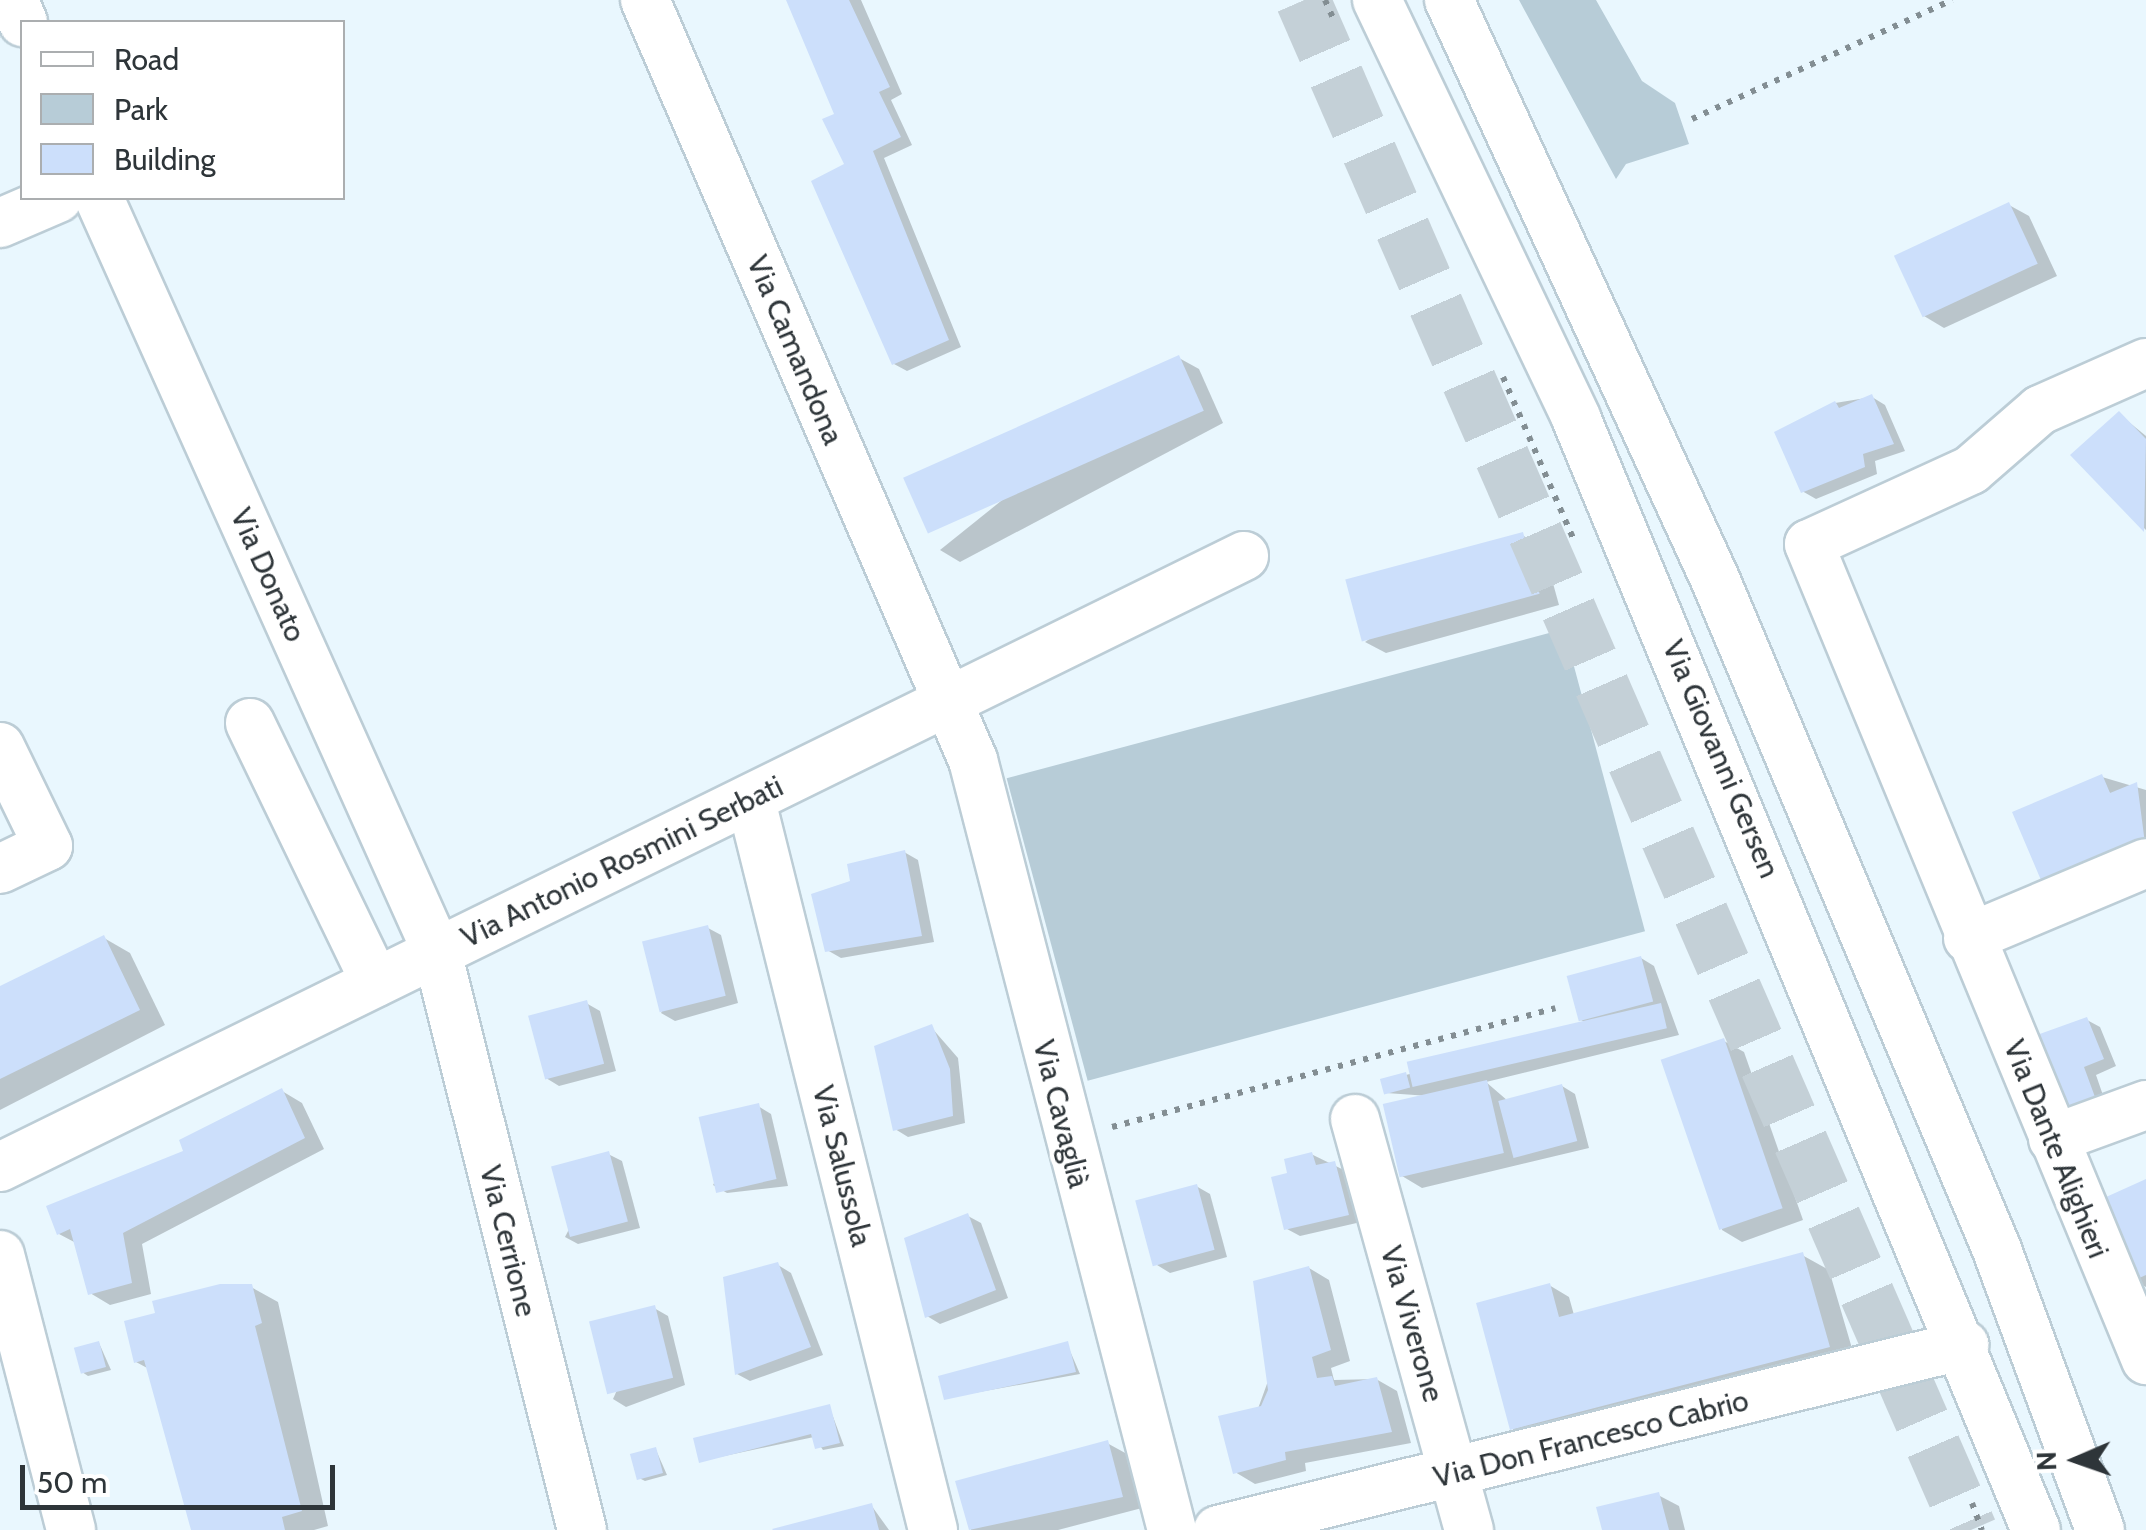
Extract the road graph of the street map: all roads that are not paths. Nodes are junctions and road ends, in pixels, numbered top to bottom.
1 (645, 0) edge
2 (1377, 0) edge
3 (1448, 0) edge
4 (53, 200) edge
5 (100, 200) edge
6 (0, 223) edge
7 (2146, 363) edge
8 (1244, 556) dead end
9 (946, 700) junction
10 (250, 723) dead end
11 (0, 747) edge
12 (751, 802) junction
13 (2146, 862) edge
14 (0, 870) edge
15 (1968, 938) junction
16 (437, 952) junction
17 (375, 982) junction
18 (2146, 1105) edge
19 (1354, 1119) dead end
20 (2053, 1139) junction
21 (0, 1167) edge
22 (0, 1254) edge
23 (1964, 1345) junction
24 (2146, 1360) edge
25 (1454, 1474) junction
26 (71, 1530) edge
27 (582, 1530) edge
28 (933, 1530) edge
29 (1172, 1530) edge
30 (1218, 1530) edge
31 (1468, 1530) edge
32 (2036, 1530) edge
33 (2100, 1530) edge

1 - 9 street, Via Camandona
2 - 23 street, Via Giovanni Gersen
3 - 33 street
4 - 6 street
5 - 16 street, Via Donato
7 - 15 street, Via Dante Alighieri
8 - 9 street, Via Antonio Rosmini Serbati
9 - 12 street, Via Antonio Rosmini Serbati
9 - 29 street, Via Cavaglià
10 - 17 street
11 - 14 street
12 - 16 street, Via Antonio Rosmini Serbati
12 - 28 street, Via Salussola
13 - 15 street
15 - 20 street, Via Dante Alighieri
16 - 17 street, Via Antonio Rosmini Serbati
16 - 27 street, Via Cerrione
17 - 21 street, Via Antonio Rosmini Serbati
18 - 20 street
19 - 25 street, Via Viverone
20 - 24 street, Via Dante Alighieri
22 - 26 street
23 - 25 street, Via Don Francesco Cabrio
23 - 32 street, Via Giovanni Gersen
25 - 30 street, Via Don Francesco Cabrio
25 - 31 street, Via Viverone

